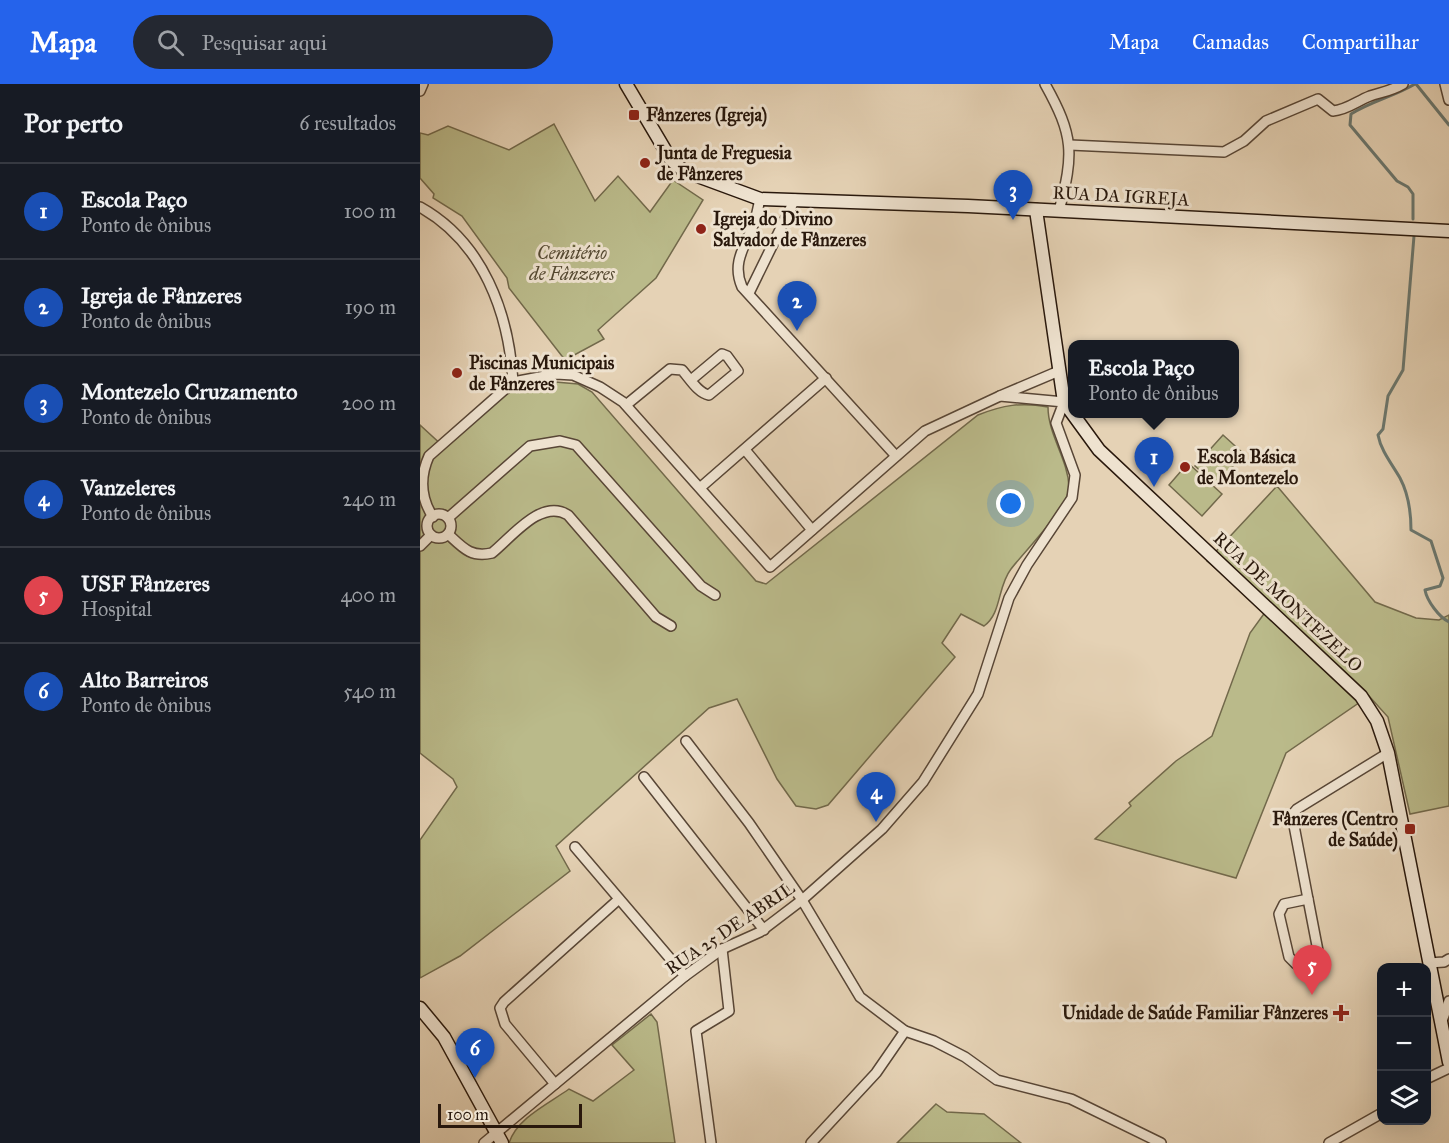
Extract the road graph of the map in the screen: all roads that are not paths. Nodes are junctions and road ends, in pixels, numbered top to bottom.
1 (423, 84) edge
2 (627, 84) edge
3 (1045, 84) edge
4 (1402, 84) edge
5 (1446, 84) edge
6 (420, 91) edge
7 (1449, 100) edge
8 (1070, 145) junction
9 (760, 199) junction
10 (795, 199) junction
11 (420, 207) edge
12 (1036, 210) junction
13 (1059, 211) junction
14 (1447, 233) edge
15 (749, 293) junction
16 (1059, 371) junction
17 (826, 378) junction
18 (691, 380) junction
19 (513, 381) junction
20 (1000, 396) junction
21 (1064, 402) junction
22 (626, 405) junction
23 (1068, 407) edge
24 (1076, 418) edge
25 (746, 451) junction
26 (896, 456) junction
27 (701, 488) junction
28 (433, 517) junction
29 (448, 518) junction
30 (812, 530) junction
31 (448, 534) junction
32 (431, 535) junction
33 (420, 546) edge
34 (715, 595) dead end
35 (670, 626) dead end
36 (686, 741) dead end
37 (1389, 753) junction
38 (644, 777) dead end
39 (575, 847) dead end
40 (619, 899) junction
41 (1308, 899) junction
42 (802, 900) junction
43 (764, 930) junction
44 (722, 949) junction
45 (1449, 958) edge
46 (1430, 963) joint
47 (1431, 969) edge
48 (685, 976) junction
49 (1449, 1001) edge
50 (420, 1008) edge
51 (1441, 1024) junction
52 (905, 1031) junction
53 (1449, 1062) edge
54 (1449, 1068) edge
55 (1431, 1077) edge
56 (555, 1084) junction
57 (1377, 1116) edge
58 (500, 1138) edge
59 (484, 1143) edge
60 (711, 1143) edge
61 (812, 1143) edge
62 (1161, 1143) edge
63 (1329, 1143) edge

1 - 6 street
2 - 9 street
3 - 8 street
4 - 8 street
5 - 7 street
8 - 13 street
9 - 10 street, RUA DA IGREJA
9 - 15 street
10 - 12 street, RUA DA IGREJA
10 - 15 street
11 - 19 street
12 - 13 street, RUA DA IGREJA
12 - 16 street, RUA DE MONTEZELO
13 - 14 street, RUA DA IGREJA
15 - 17 street
16 - 20 street
16 - 21 street, RUA DE MONTEZELO
17 - 25 street
17 - 26 street
18 - 18 street
18 - 22 street
19 - 22 street
19 - 28 street
20 - 21 street
20 - 26 street
21 - 23 street, RUA DE MONTEZELO
21 - 42 street, RUA 25 DE ABRIL
22 - 27 street
24 - 37 street, RUA DE MONTEZELO
25 - 27 street
25 - 30 street
26 - 30 street
27 - 30 street
28 - 29 street
28 - 32 street
29 - 31 street
29 - 34 street
31 - 32 street
31 - 35 street
32 - 33 street
36 - 42 street
37 - 41 street
37 - 46 street, RUA DE MONTEZELO
38 - 43 street
39 - 40 street
40 - 48 street
40 - 56 street
41 - 41 street
42 - 43 street, RUA 25 DE ABRIL
42 - 52 street
43 - 44 street, RUA 25 DE ABRIL
44 - 48 street, RUA 25 DE ABRIL
44 - 60 street
45 - 46 street
47 - 51 street, RUA DE MONTEZELO
48 - 56 street, RUA 25 DE ABRIL
49 - 51 street
50 - 58 street
51 - 53 street, RUA DE MONTEZELO
52 - 61 street
52 - 62 street
54 - 55 street
56 - 58 street, RUA 25 DE ABRIL
57 - 63 street
58 - 59 street, RUA 25 DE ABRIL

